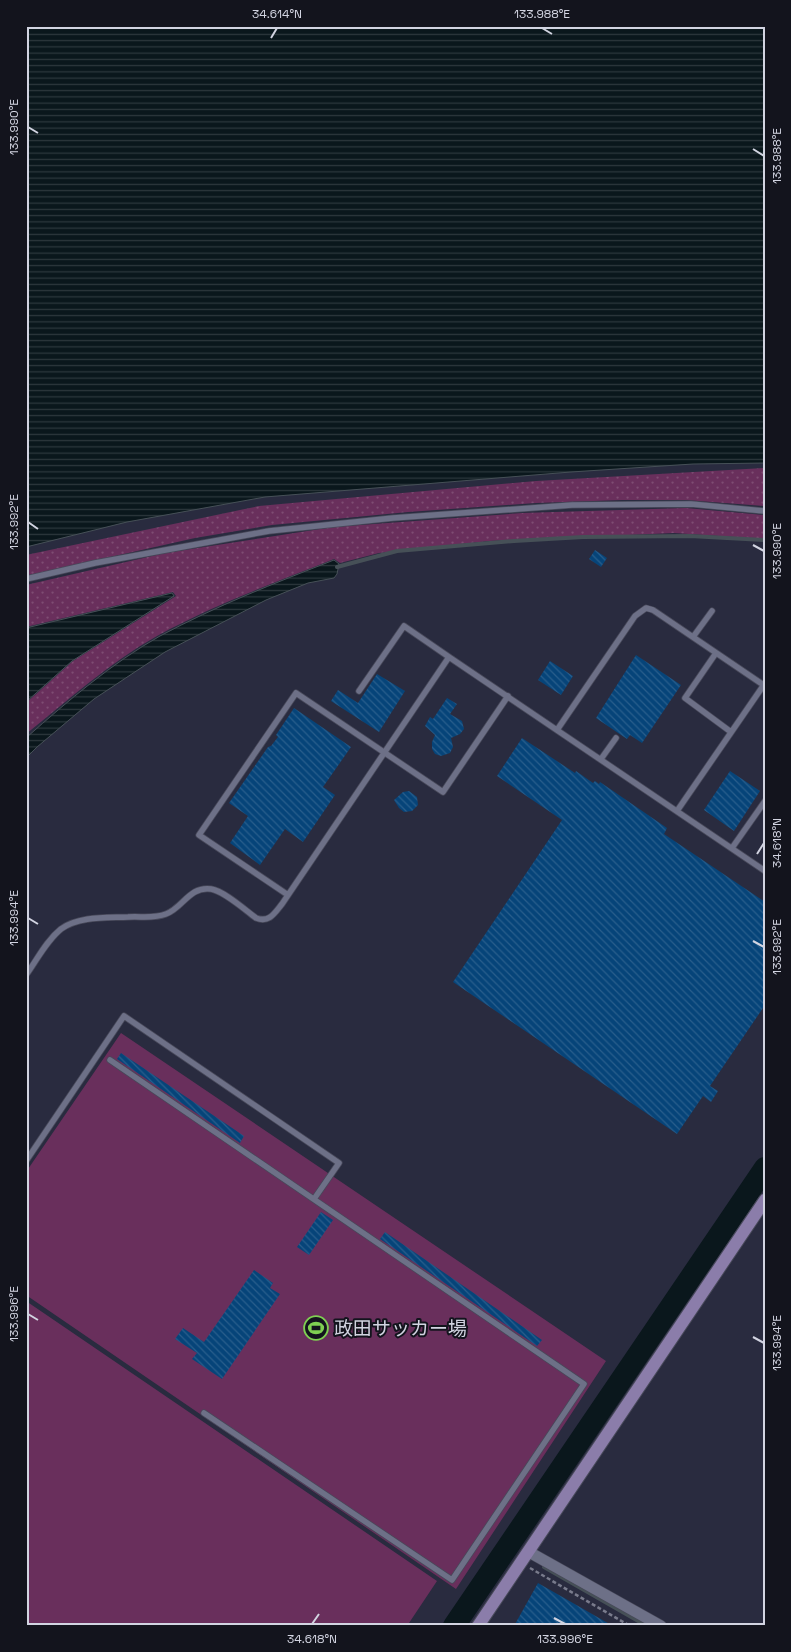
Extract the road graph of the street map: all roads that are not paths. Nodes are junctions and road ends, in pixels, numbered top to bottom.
1 (765, 511) edge
2 (26, 580) edge
3 (712, 611) dead end
4 (693, 637) junction
5 (716, 653) junction
6 (449, 657) junction
7 (764, 686) edge
8 (359, 691) dead end
9 (508, 696) junction
10 (557, 730) junction
11 (732, 732) junction
12 (616, 738) dead end
13 (384, 752) junction
14 (601, 759) junction
15 (765, 801) edge
16 (677, 811) junction
17 (732, 848) junction
18 (765, 871) edge
19 (288, 896) junction
20 (26, 975) edge
21 (110, 1060) dead end
22 (26, 1162) edge
23 (314, 1199) junction
24 (765, 1200) edge
25 (204, 1413) dead end
26 (529, 1552) junction
27 (478, 1626) edge
28 (661, 1626) edge

1 - 2 lane
3 - 4 lane
4 - 5 lane
4 - 10 lane
5 - 7 lane
5 - 11 lane
6 - 8 lane
6 - 9 lane
6 - 13 lane
7 - 11 lane
9 - 10 lane
9 - 13 lane
10 - 14 lane
11 - 16 lane
12 - 14 lane
13 - 19 lane
13 - 19 lane
14 - 16 lane
15 - 17 lane
16 - 17 lane
17 - 18 lane
19 - 20 lane
21 - 23 lane
22 - 23 lane
23 - 25 lane
24 - 26 street
26 - 27 street
26 - 28 street

